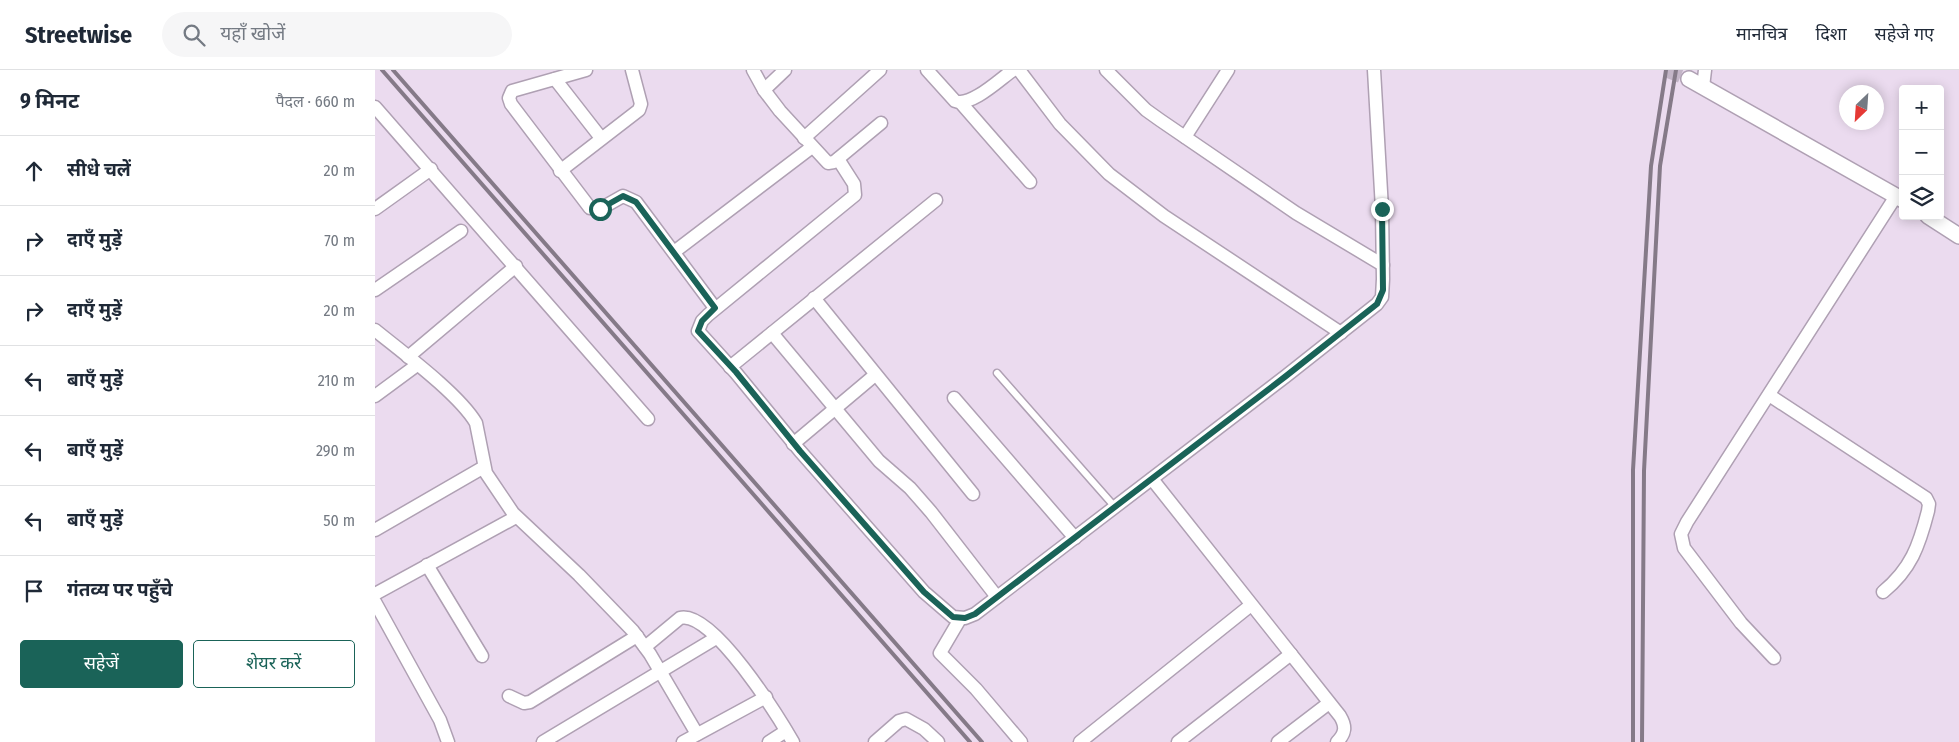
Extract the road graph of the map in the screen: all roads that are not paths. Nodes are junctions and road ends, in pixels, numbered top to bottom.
1 (586, 70) edge
2 (633, 70) edge
3 (753, 70) edge
4 (785, 70) edge
5 (879, 70) edge
6 (927, 70) edge
7 (1013, 70) edge
8 (1019, 70) edge
9 (1106, 70) edge
10 (1227, 70) edge
11 (1375, 70) edge
12 (1705, 70) edge
13 (555, 79) junction
14 (1689, 79) tunnel mouth
15 (1703, 87) junction
16 (764, 90) junction
17 (961, 103) junction
18 (375, 107) edge
19 (881, 123) dead end
20 (1185, 137) junction
21 (601, 138) junction
22 (808, 142) junction
23 (838, 159) junction
24 (431, 169) junction
25 (560, 171) junction
26 (1030, 182) dead end
27 (1899, 198) edge
28 (936, 200) dead end
29 (375, 209) edge
30 (1934, 220) edge
31 (461, 231) dead end
32 (1959, 236) edge
33 (674, 252) junction
34 (1383, 264) junction
35 (516, 266) junction
36 (375, 290) edge
37 (814, 298) junction
38 (715, 308) junction
39 (375, 330) edge
40 (772, 333) junction
41 (1341, 333) junction
42 (412, 361) junction
43 (730, 367) junction
44 (997, 373) dead end
45 (875, 375) junction
46 (375, 396) edge
47 (1769, 396) junction
48 (954, 398) dead end
49 (835, 409) junction
50 (648, 419) dead end
51 (793, 444) junction
52 (484, 467) junction
53 (1152, 479) junction
54 (973, 494) dead end
55 (1115, 507) junction
56 (516, 517) junction
57 (375, 530) edge
58 (1075, 538) junction
59 (427, 565) junction
60 (1883, 592) dead end
61 (375, 594) edge
62 (997, 597) junction
63 (375, 602) edge
64 (1251, 605) junction
65 (961, 619) junction
66 (637, 636) junction
67 (716, 638) junction
68 (645, 647) junction
69 (1291, 654) junction
70 (482, 656) dead end
71 (1774, 658) dead end
72 (661, 672) junction
73 (509, 696) dead end
74 (766, 697) junction
75 (1329, 703) junction
76 (697, 734) junction
77 (789, 736) edge
78 (1343, 740) edge
79 (448, 742) edge
80 (543, 742) edge
81 (683, 742) edge
82 (769, 742) edge
83 (875, 742) edge
84 (938, 742) edge
85 (1021, 742) edge
86 (1079, 742) edge
87 (1178, 742) edge
88 (1278, 742) edge

1 - 13 street
2 - 21 street
3 - 16 street
4 - 16 street
5 - 22 street
6 - 17 street
7 - 17 street
8 - 41 street
9 - 20 street
10 - 20 street
11 - 34 street
12 - 15 street
13 - 21 street
13 - 25 street
14 - 15 street
15 - 27 street
16 - 22 street
17 - 26 street
18 - 24 street
19 - 23 street
20 - 34 street
21 - 25 street
22 - 23 street
22 - 33 street
23 - 38 street
24 - 29 street
24 - 35 street
25 - 33 street
27 - 47 street
28 - 37 street
30 - 32 street
31 - 36 street
33 - 38 street
34 - 41 street
35 - 42 street
35 - 50 street
37 - 40 street
37 - 45 street
38 - 43 street
39 - 42 street
40 - 43 street
40 - 49 street
41 - 53 street
42 - 46 street
42 - 52 street
43 - 51 street
44 - 55 lane
45 - 49 street
45 - 54 street
47 - 60 street
47 - 71 street
48 - 58 street
49 - 51 street
49 - 62 street
51 - 65 street
52 - 56 street
52 - 57 street
53 - 55 street
53 - 64 street
55 - 58 street
56 - 59 street
56 - 66 street
58 - 62 street
59 - 61 street
59 - 70 street
62 - 65 street
63 - 79 street
64 - 69 street
64 - 86 street
65 - 85 street
66 - 68 street
66 - 73 street
67 - 68 street
67 - 72 street
67 - 74 street
68 - 72 street
69 - 75 street
69 - 87 street
72 - 76 street
72 - 80 street
74 - 76 street
74 - 77 street
75 - 78 street
75 - 88 street
76 - 81 street
77 - 82 street
83 - 84 street

